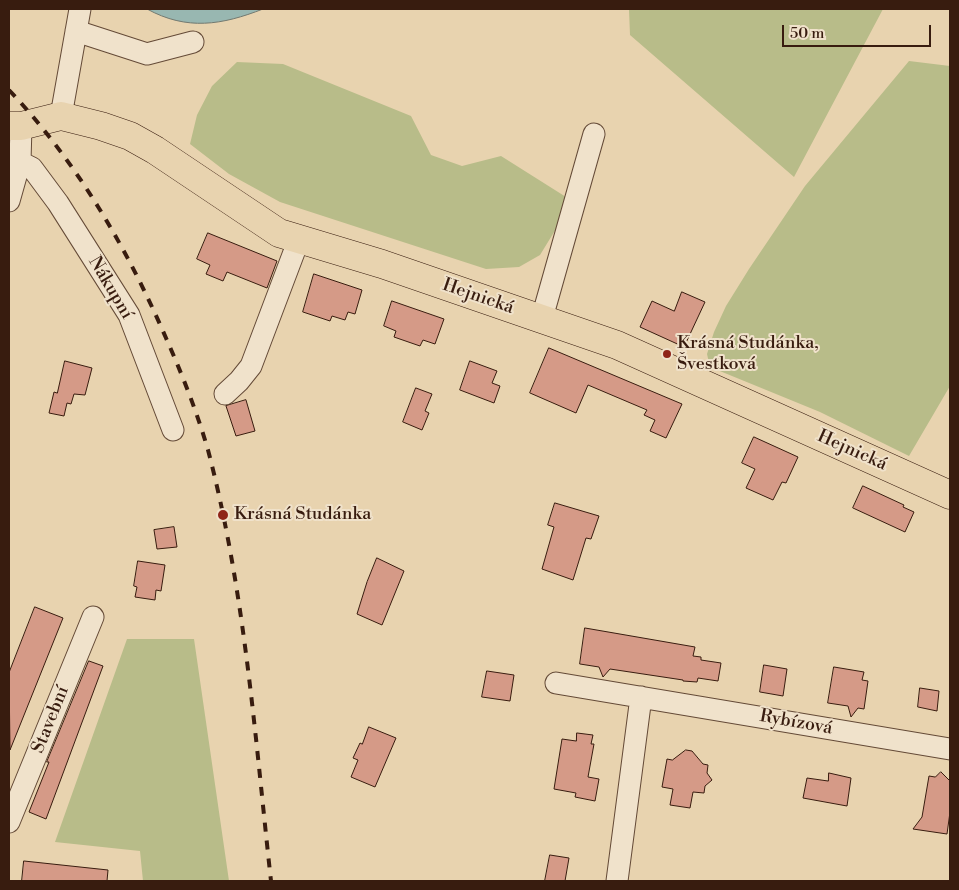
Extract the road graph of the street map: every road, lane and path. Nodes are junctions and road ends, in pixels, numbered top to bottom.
1 (80, 9) edge
2 (76, 31) junction
3 (193, 42) dead end
4 (62, 116) junction
5 (15, 126) edge
6 (594, 134) dead end
7 (20, 162) junction
8 (9, 201) edge
9 (299, 239) junction
10 (542, 318) junction
11 (225, 394) dead end
12 (173, 430) dead end
13 (950, 495) edge
14 (93, 617) dead end
15 (556, 683) dead end
16 (641, 697) junction
17 (950, 749) edge
18 (9, 822) edge
19 (617, 881) edge

1 - 2 street
2 - 3 street
2 - 4 street
4 - 5 main road, Hejnická
4 - 9 main road, Hejnická
5 - 7 street
6 - 10 street
7 - 8 street
7 - 12 street, Nákupní
9 - 10 main road, Hejnická
9 - 11 street
10 - 13 main road, Hejnická
14 - 18 street, Stavební
15 - 16 street, Rybízová
16 - 17 street, Rybízová
16 - 19 street

